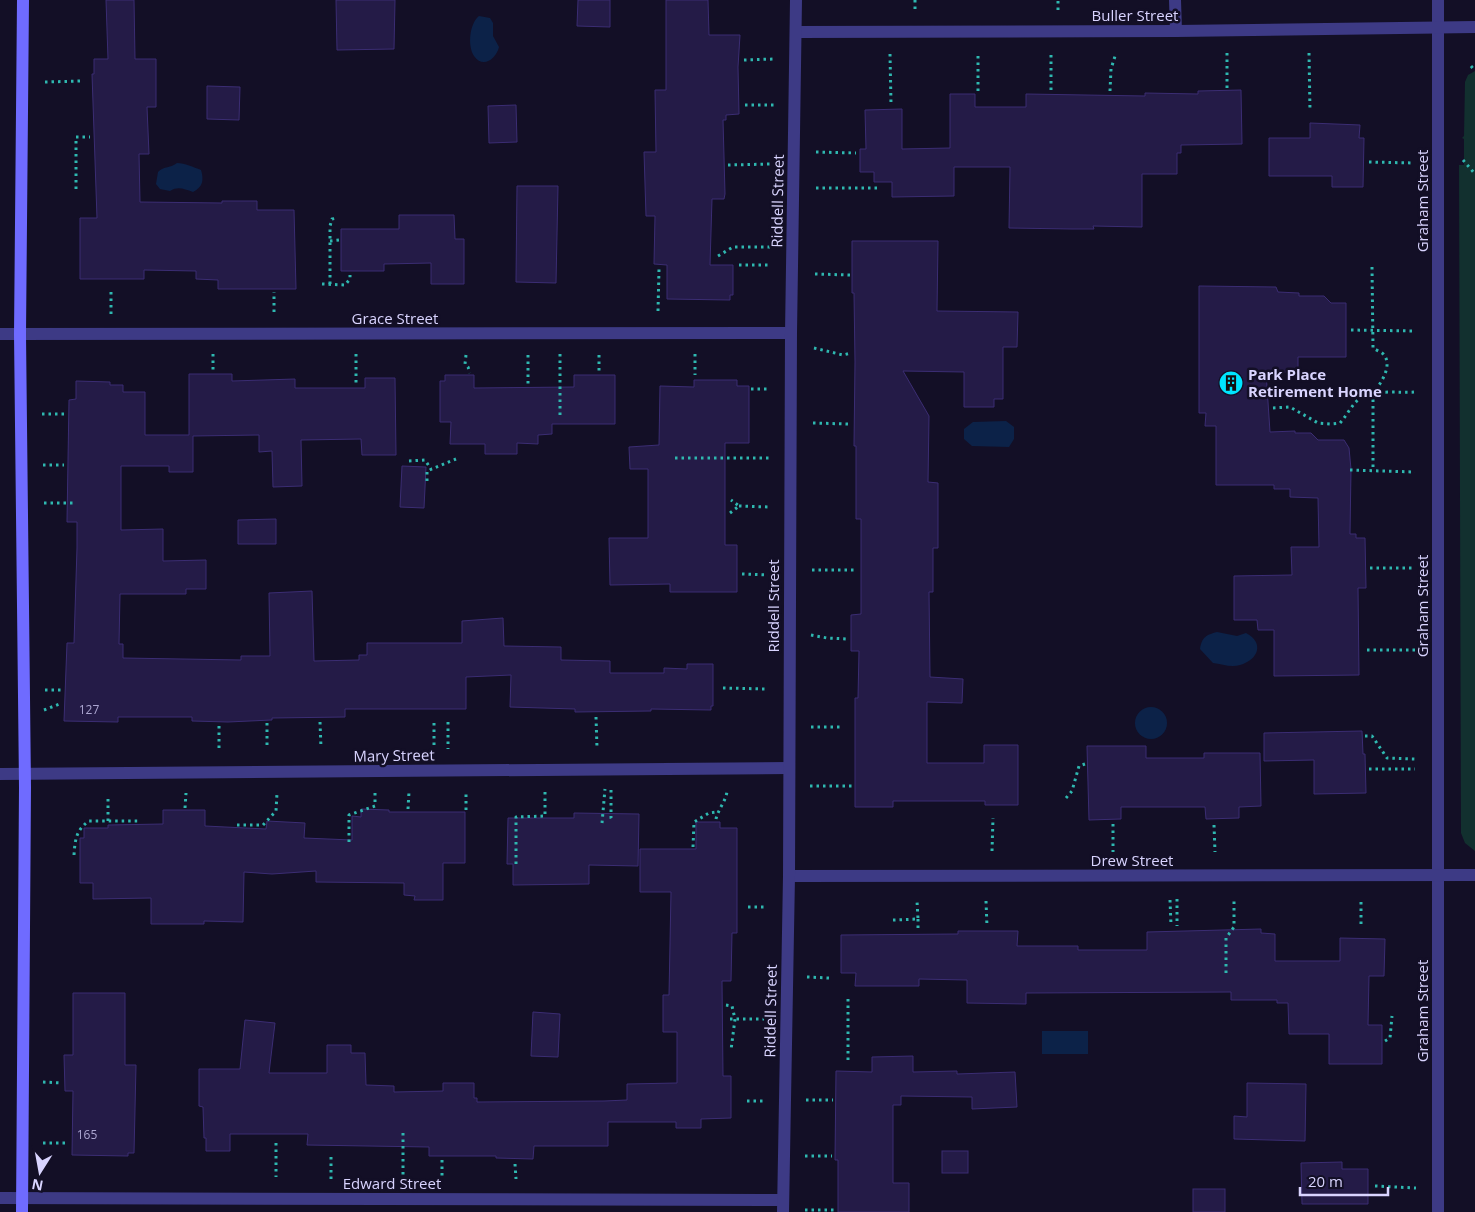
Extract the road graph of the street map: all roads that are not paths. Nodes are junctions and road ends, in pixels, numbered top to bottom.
1 (23, 0) edge
2 (796, 0) edge
3 (1175, 0) edge
4 (1438, 0) edge
5 (1475, 27) edge
6 (1438, 28) junction
7 (1176, 31) junction
8 (796, 32) junction
9 (791, 333) junction
10 (0, 334) edge
11 (20, 334) junction
12 (789, 768) junction
13 (0, 774) edge
14 (25, 774) junction
15 (1438, 875) junction
16 (1475, 875) edge
17 (789, 876) junction
18 (0, 1198) edge
19 (22, 1199) junction
20 (783, 1206) edge
21 (22, 1212) edge
22 (1438, 1212) edge

1 - 11 main road
2 - 8 street, Riddell Street
3 - 7 street
4 - 6 street, Graham Street
5 - 6 street, Buller Street
6 - 7 street, Buller Street
6 - 15 street, Graham Street
7 - 8 street, Buller Street
8 - 9 street, Riddell Street
9 - 11 street, Grace Street
9 - 12 street, Riddell Street
10 - 11 street, Grace Street
11 - 14 main road
12 - 14 street, Mary Street
12 - 17 street, Riddell Street
13 - 14 street, Mary Street
14 - 19 main road
15 - 16 street, Drew Street
15 - 17 street, Drew Street
15 - 22 street, Graham Street
17 - 20 street, Riddell Street
18 - 19 street, Edward Street
19 - 20 street, Edward Street
19 - 21 main road

